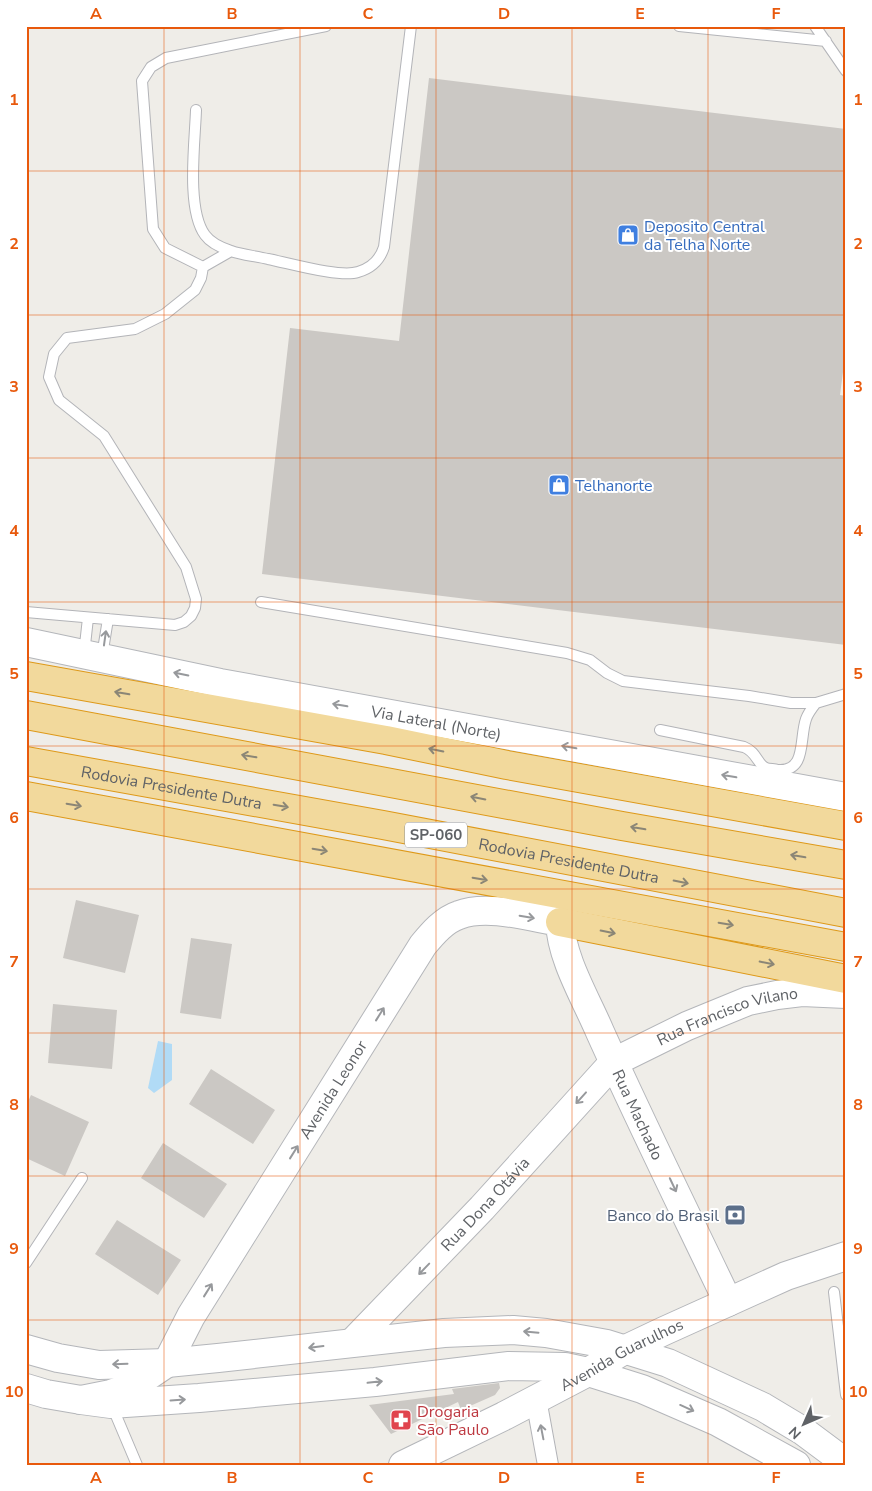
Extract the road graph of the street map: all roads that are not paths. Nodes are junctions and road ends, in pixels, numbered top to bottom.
1 (326, 26) edge
2 (411, 26) edge
3 (679, 26) edge
4 (816, 26) edge
5 (826, 41) junction
6 (846, 70) edge
7 (196, 110) dead end
8 (231, 251) junction
9 (203, 266) junction
10 (260, 602) dead end
11 (26, 612) edge
12 (88, 618) junction
13 (108, 619) junction
14 (26, 642) edge
15 (93, 656) junction
16 (26, 676) edge
17 (846, 694) edge
18 (816, 703) junction
19 (26, 715) edge
20 (660, 730) dead end
21 (26, 761) edge
22 (26, 796) edge
23 (846, 797) edge
24 (817, 820) junction
25 (846, 826) edge
26 (846, 835) edge
27 (846, 865) edge
28 (846, 913) edge
29 (560, 922) junction
30 (846, 947) edge
31 (846, 979) edge
32 (846, 994) edge
33 (614, 1062) junction
34 (82, 1178) dead end
35 (846, 1256) edge
36 (26, 1263) edge
37 (834, 1292) dead end
38 (728, 1302) junction
39 (191, 1316) junction
40 (444, 1333) junction
41 (353, 1342) junction
42 (642, 1347) junction
43 (26, 1349) edge
44 (218, 1358) junction
45 (166, 1363) junction
46 (460, 1372) junction
47 (588, 1372) junction
48 (26, 1388) edge
49 (642, 1389) junction
50 (846, 1395) edge
51 (536, 1399) junction
52 (80, 1400) junction
53 (111, 1404) junction
54 (763, 1407) junction
55 (718, 1422) junction
56 (767, 1456) edge
57 (841, 1456) edge
58 (137, 1465) edge
59 (403, 1465) edge
60 (548, 1465) edge
61 (796, 1465) edge

1 - 9 lane
2 - 8 lane
3 - 5 lane
4 - 5 lane
5 - 6 lane
7 - 8 lane
8 - 9 lane
9 - 13 lane
10 - 18 lane
11 - 12 lane
12 - 13 lane
12 - 15 lane
15 -> 13 lane
14 - 15 main road, Via Lateral (Norte)
23 -> 15 main road, Via Lateral (Norte)
24 -> 16 highway
17 - 18 lane
18 - 20 lane
27 -> 19 highway
21 -> 28 highway, Rodovia Presidente Dutra / SP-060
22 -> 30 highway, SP-060
24 - 25 highway
24 - 26 highway
29 -> 31 highway
29 - 33 main road, Rua Machado
39 -> 29 main road, Avenida Leonor
32 - 33 main road, Rua Francisco Vilano
33 -> 38 main road, Rua Machado
33 -> 41 main road, Rua Dona Otávia
34 - 36 lane
35 - 38 main road, Avenida Guarulhos
37 - 50 lane
38 - 42 main road, Avenida Guarulhos
39 - 44 main road
39 - 45 main road, Avenida Leonor
40 - 41 main road
42 -> 40 main road
40 - 46 main road
41 -> 44 main road
42 - 47 main road, Avenida Guarulhos
42 - 49 main road
42 - 54 main road
45 -> 43 main road
44 - 45 main road
45 - 52 main road
46 - 47 main road
53 -> 46 main road
47 - 49 main road
47 - 51 main road, Avenida Guarulhos
48 - 52 main road
49 -> 55 main road
51 - 59 main road, Avenida Guarulhos
60 -> 51 street
52 - 53 main road
53 - 58 lane
54 - 55 main road
54 - 57 main road
55 - 56 main road
56 - 61 main road

